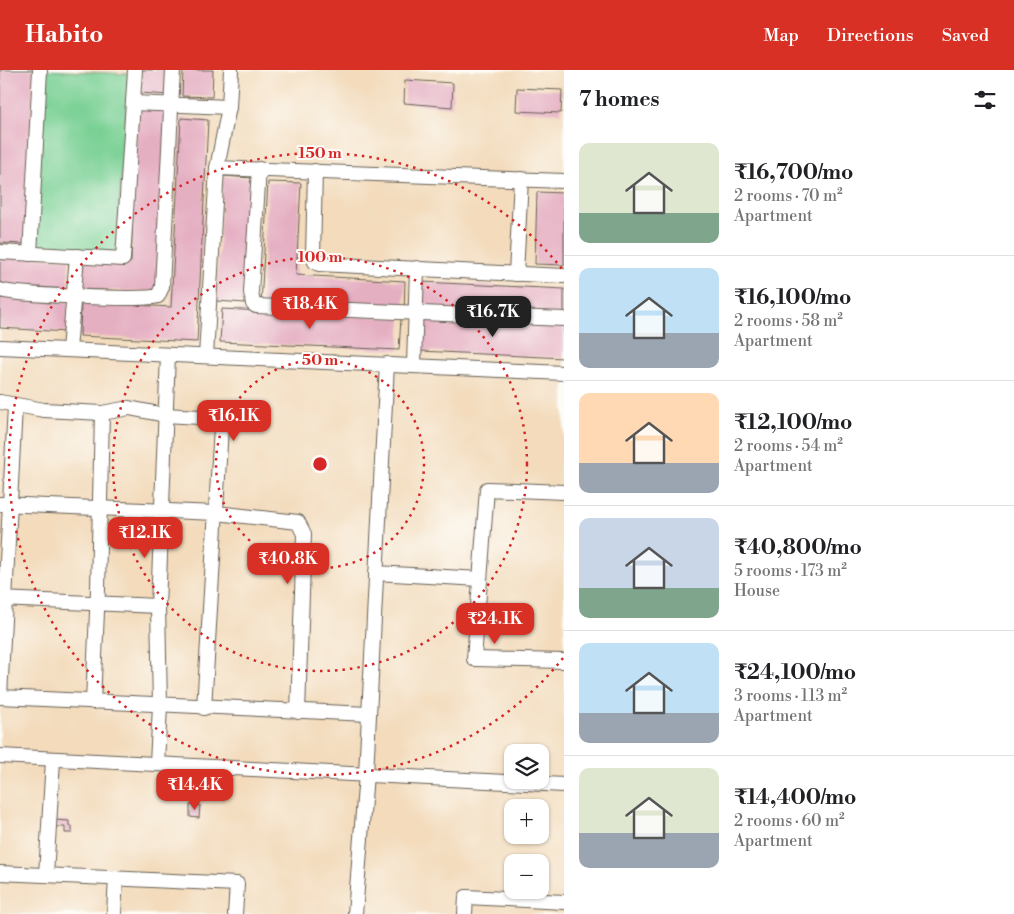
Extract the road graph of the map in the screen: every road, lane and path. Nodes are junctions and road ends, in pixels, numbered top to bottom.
1 (40, 70) edge
2 (135, 70) edge
3 (174, 70) edge
4 (231, 70) edge
5 (133, 103) junction
6 (172, 104) junction
7 (229, 108) junction
8 (217, 168) junction
9 (259, 169) junction
10 (314, 171) junction
11 (520, 179) junction
12 (564, 181) edge
13 (0, 252) edge
14 (30, 254) junction
15 (77, 256) junction
16 (417, 268) junction
17 (516, 274) junction
18 (564, 276) edge
19 (0, 290) edge
20 (74, 296) junction
21 (415, 313) junction
22 (564, 319) edge
23 (0, 347) edge
24 (69, 350) junction
25 (168, 355) junction
26 (206, 356) junction
27 (387, 364) junction
28 (414, 365) junction
29 (564, 373) edge
30 (0, 402) edge
31 (15, 406) junction
32 (102, 413) junction
33 (165, 415) junction
34 (564, 492) edge
35 (5, 505) edge
36 (100, 510) junction
37 (161, 512) junction
38 (216, 513) junction
39 (376, 573) junction
40 (480, 579) junction
41 (2, 599) edge
42 (98, 605) junction
43 (158, 606) junction
44 (564, 661) edge
45 (0, 697) edge
46 (93, 702) junction
47 (160, 706) junction
48 (204, 708) junction
49 (298, 712) junction
50 (369, 714) junction
51 (0, 756) edge
52 (53, 760) junction
53 (157, 763) junction
54 (366, 774) junction
55 (564, 785) edge
56 (0, 873) edge
57 (46, 875) junction
58 (116, 878) junction
59 (564, 902) edge
60 (114, 914) edge
61 (235, 914) edge
62 (355, 914) edge
63 (465, 914) edge

1 - 14 street
2 - 5 street
3 - 6 street
4 - 7 street
5 - 6 street
5 - 15 street
6 - 7 street
6 - 20 street
7 - 8 street
8 - 9 street
8 - 26 street
9 - 10 street
9 - 21 street
10 - 11 street
10 - 16 street
11 - 12 street
11 - 17 street
13 - 14 street
14 - 15 street
15 - 20 street
16 - 17 street
16 - 21 street
17 - 18 street
19 - 20 street
20 - 24 street
21 - 22 street
21 - 28 street
23 - 24 street
24 - 25 street
25 - 26 street
25 - 33 street
26 - 27 street
27 - 28 street
27 - 39 street
28 - 29 street
30 - 31 street
31 - 32 street
31 - 35 street
32 - 33 street
32 - 36 street
33 - 37 street
33 - 38 street
34 - 40 street
35 - 36 street
35 - 41 street
36 - 37 street
36 - 42 street
37 - 38 street
37 - 43 street
38 - 48 street
38 - 49 street
39 - 40 street
39 - 50 street
40 - 44 street
41 - 42 street
41 - 45 street
42 - 43 street
42 - 46 street
43 - 47 street
45 - 46 street
46 - 47 street
47 - 48 street
47 - 53 street
48 - 49 street
49 - 50 street
50 - 54 street
51 - 52 street
52 - 53 street
52 - 57 street
53 - 54 street
54 - 55 street
54 - 62 street
56 - 57 street
57 - 58 street
58 - 60 street
58 - 61 street
59 - 63 street

